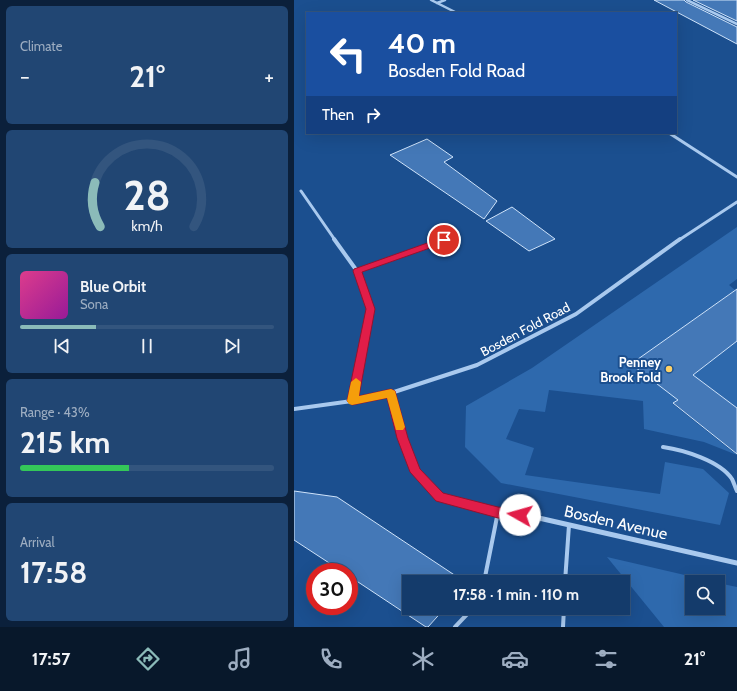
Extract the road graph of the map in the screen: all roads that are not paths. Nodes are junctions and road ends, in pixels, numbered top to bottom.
1 (431, 0) edge
2 (445, 0) edge
3 (687, 0) edge
4 (436, 3) junction
5 (455, 12) edge
6 (737, 24) edge
7 (670, 134) edge
8 (737, 177) edge
9 (301, 191) dead end
10 (737, 202) edge
11 (444, 240) dead end
12 (357, 271) junction
13 (391, 393) junction
14 (352, 401) junction
15 (294, 409) edge
16 (662, 447) dead end
17 (737, 478) edge
18 (732, 479) junction
19 (737, 491) edge
20 (498, 512) junction
21 (569, 525) junction
22 (737, 563) edge
23 (485, 575) edge
24 (565, 575) edge
25 (466, 615) edge
26 (564, 615) edge
27 (455, 627) edge
28 (563, 627) edge

1 - 4 street
2 - 4 street
3 - 6 street
4 - 5 street
7 - 8 street
9 - 12 street
10 - 13 street, Bosden Fold Road
11 - 12 street
12 - 14 street
13 - 14 street, Bosden Fold Road
13 - 20 street, Bosden Avenue
14 - 15 street, Bosden Fold Road
16 - 18 lane
17 - 18 lane
18 - 19 lane
20 - 21 street, Bosden Avenue
20 - 23 lane
21 - 22 street, Bosden Avenue
21 - 24 lane
25 - 27 lane
26 - 28 lane

